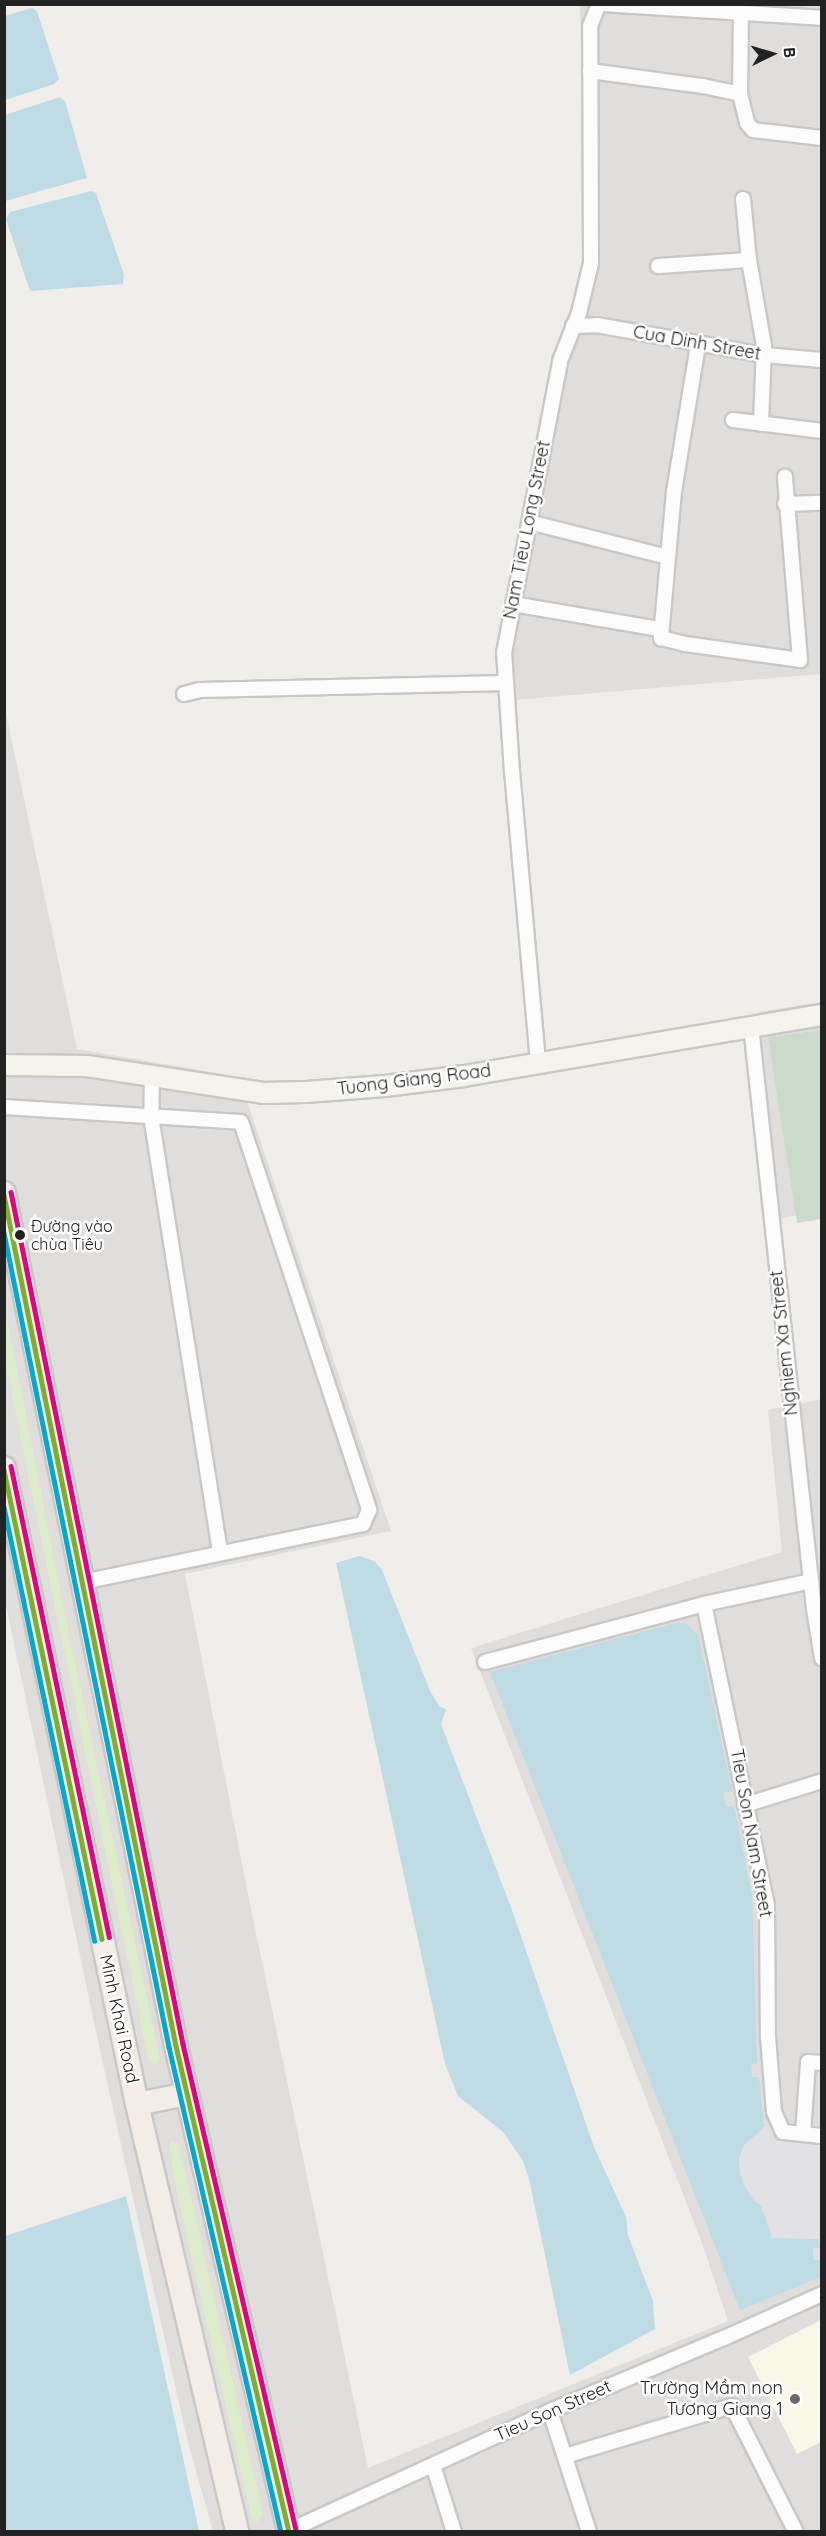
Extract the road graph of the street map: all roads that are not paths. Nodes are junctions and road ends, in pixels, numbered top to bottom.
1 (600, 4) edge
2 (741, 13) junction
3 (822, 18) edge
4 (590, 71) junction
5 (740, 94) junction
6 (822, 138) edge
7 (743, 199) dead end
8 (749, 260) junction
9 (658, 266) dead end
10 (573, 326) junction
11 (698, 345) junction
12 (764, 355) junction
13 (822, 360) edge
14 (733, 420) dead end
15 (760, 424) junction
16 (822, 431) edge
17 (785, 477) dead end
18 (822, 503) edge
19 (785, 504) junction
20 (529, 522) junction
21 (668, 557) junction
22 (513, 604) junction
23 (660, 629) junction
24 (506, 683) junction
25 (184, 694) dead end
26 (822, 1015) edge
27 (751, 1026) junction
28 (538, 1062) junction
29 (4, 1065) edge
30 (152, 1077) junction
31 (4, 1107) edge
32 (151, 1116) junction
33 (4, 1193) edge
34 (4, 1468) edge
35 (220, 1553) junction
36 (811, 1581) junction
37 (84, 1582) junction
38 (704, 1604) junction
39 (822, 1658) edge
40 (485, 1662) dead end
41 (822, 1781) edge
42 (745, 1805) junction
43 (822, 2063) edge
44 (187, 2094) junction
45 (137, 2104) junction
46 (803, 2134) junction
47 (822, 2136) edge
48 (822, 2294) edge
49 (550, 2411) junction
50 (565, 2456) junction
51 (433, 2464) junction
52 (288, 2531) edge
53 (237, 2532) edge
54 (454, 2532) edge
55 (589, 2532) edge
56 (796, 2532) edge

1 - 2 street
1 - 4 street, Nam Tieu Long Street
2 - 3 street
2 - 5 street
4 - 5 street
4 - 10 street, Nam Tieu Long Street
5 - 6 street
7 - 8 street
8 - 9 street
8 - 12 street
10 - 11 street, Cua Dinh Street
10 - 20 street, Nam Tieu Long Street
11 - 12 street, Cua Dinh Street
11 - 21 street
12 - 13 street, Cua Dinh Street
12 - 15 street
14 - 15 street
15 - 16 street
17 - 19 street
18 - 19 street
19 - 23 street
20 - 21 street
20 - 22 street, Nam Tieu Long Street
21 - 23 street
22 - 23 street
22 - 24 street, Nam Tieu Long Street
24 - 25 street
24 - 28 street, Nam Tieu Long Street
26 - 27 main road, Tuong Giang Road
27 - 28 main road, Tuong Giang Road
27 - 36 street, Nghiem Xa Street
28 - 30 main road, Tuong Giang Road
29 - 30 main road, Tuong Giang Road
30 - 32 street
31 - 32 street
32 - 35 street
32 - 35 street
33 - 37 main road
34 - 45 main road, Minh Khai Road
35 - 37 street
36 - 38 street
36 - 39 street, Nghiem Xa Street
37 - 44 main road
38 - 40 street
38 - 42 street, Tieu Son Nam Street
41 - 42 street
42 - 46 street, Tieu Son Nam Street
43 - 46 street
44 - 45 main road
44 - 52 main road
45 - 53 main road, Minh Khai Road
46 - 47 street, Tieu Son Nam Street
48 - 49 street, Tieu Son Street
49 - 50 street
49 - 51 street, Tieu Son Street
50 - 55 street
50 - 56 street
51 - 52 street, Tieu Son Street
51 - 54 street

